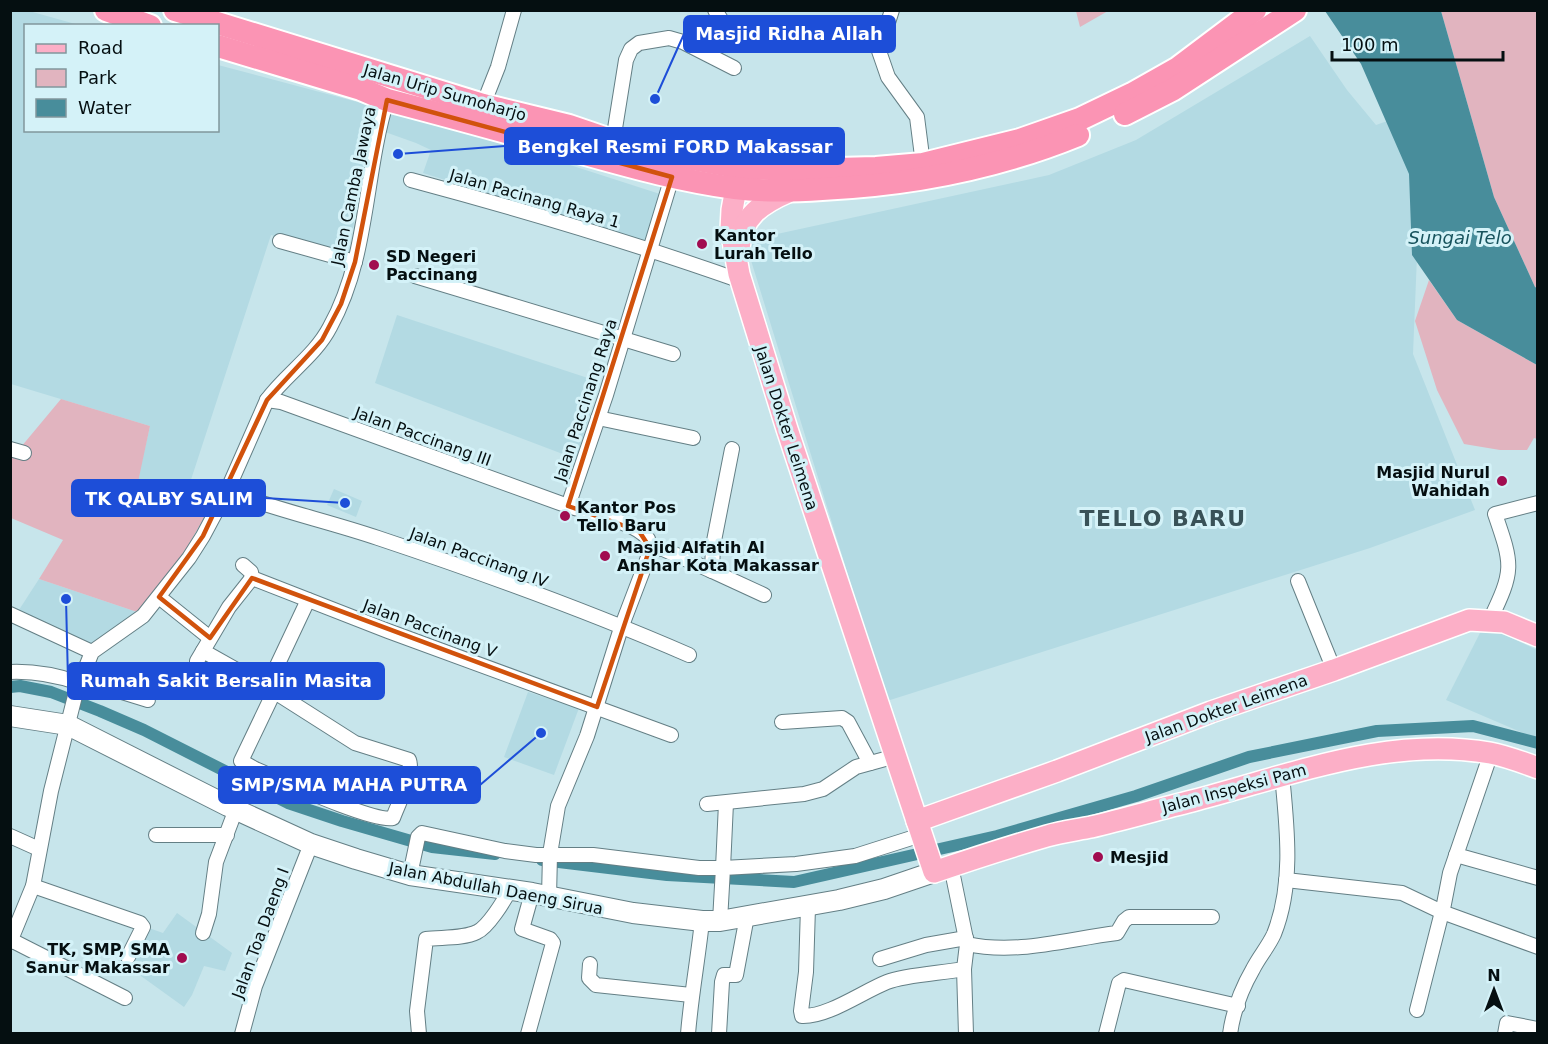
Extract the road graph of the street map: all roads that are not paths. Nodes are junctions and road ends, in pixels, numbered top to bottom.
1 (106, 10) edge
2 (175, 10) edge
3 (514, 10) edge
4 (892, 10) edge
5 (1256, 10) edge
6 (1295, 10) edge
7 (204, 23) edge
8 (144, 24) edge
9 (219, 29) edge
10 (219, 46) edge
11 (281, 54) junction
12 (734, 68) dead end
13 (387, 100) junction
14 (483, 105) junction
15 (613, 141) junction
16 (923, 164) junction
17 (676, 167) junction
18 (739, 178) junction
19 (411, 180) dead end
20 (794, 184) junction
21 (280, 241) dead end
22 (650, 248) junction
23 (356, 262) junction
24 (415, 276) dead end
25 (740, 277) junction
26 (623, 338) junction
27 (673, 354) dead end
28 (267, 400) junction
29 (598, 418) junction
30 (693, 438) dead end
31 (732, 449) dead end
32 (226, 491) junction
33 (1538, 503) edge
34 (568, 506) junction
35 (650, 548) junction
36 (243, 565) dead end
37 (712, 571) junction
38 (252, 578) junction
39 (1298, 581) dead end
40 (764, 595) dead end
41 (159, 597) junction
42 (308, 600) junction
43 (10, 614) edge
44 (1490, 620) junction
45 (621, 628) junction
46 (1538, 636) edge
47 (210, 638) junction
48 (92, 652) junction
49 (689, 655) dead end
50 (1334, 670) junction
51 (10, 672) edge
52 (78, 685) junction
53 (270, 690) junction
54 (148, 700) dead end
55 (597, 707) junction
56 (10, 716) edge
57 (69, 722) junction
58 (782, 722) dead end
59 (671, 735) dead end
60 (1491, 753) junction
61 (896, 756) junction
62 (870, 763) junction
63 (1538, 768) edge
64 (1282, 775) junction
65 (726, 803) junction
66 (707, 804) dead end
67 (236, 809) junction
68 (156, 835) dead end
69 (227, 835) junction
70 (10, 836) edge
71 (311, 844) junction
72 (930, 844) junction
73 (39, 849) junction
74 (1456, 855) junction
75 (550, 857) junction
76 (411, 872) junction
77 (723, 875) junction
78 (1538, 878) edge
79 (1286, 880) junction
80 (33, 886) junction
81 (509, 891) junction
82 (543, 892) junction
83 (808, 907) junction
84 (1442, 912) junction
85 (715, 915) junction
86 (747, 916) junction
87 (1212, 917) dead end
88 (203, 933) dead end
89 (11, 941) edge
90 (966, 941) junction
91 (1538, 946) edge
92 (128, 957) dead end
93 (880, 959) dead end
94 (590, 964) dead end
95 (964, 969) junction
96 (691, 995) junction
97 (125, 998) dead end
98 (1238, 1006) junction
99 (1417, 1010) dead end
100 (1538, 1029) edge
101 (242, 1034) edge
102 (419, 1034) edge
103 (528, 1034) edge
104 (688, 1034) edge
105 (719, 1034) edge
106 (966, 1034) edge
107 (1106, 1034) edge
108 (1230, 1034) edge
109 (1504, 1034) edge

1 - 8 highway
2 - 7 highway, Jalan Urip Sumoharjo
3 - 14 street
4 - 16 street
5 - 16 highway, Jalan Urip Sumoharjo
6 - 20 highway, Jalan Urip Sumoharjo
9 - 11 highway, Jalan Urip Sumoharjo
10 - 11 highway, Jalan Urip Sumoharjo
11 - 13 highway, Jalan Urip Sumoharjo
11 - 14 highway, Jalan Urip Sumoharjo
12 - 15 street
13 - 17 highway, Jalan Urip Sumoharjo
13 - 23 street, Jalan Camba Jawaya
14 - 15 highway, Jalan Urip Sumoharjo
15 - 17 highway, Jalan Urip Sumoharjo
16 - 20 highway, Jalan Urip Sumoharjo
17 - 18 highway, Jalan Urip Sumoharjo
17 - 22 street, Jalan Paccinang Raya
18 - 20 highway, Jalan Urip Sumoharjo
18 - 25 main road, Jalan Dokter Leimena
19 - 22 street, Jalan Pacinang Raya 1
20 - 25 main road, Jalan Dokter Leimena
21 - 23 street
22 - 25 street, Jalan Pacinang Raya 1
22 - 26 street, Jalan Paccinang Raya
23 - 28 street, Jalan Camba Jawaya
24 - 26 street
25 - 61 main road, Jalan Dokter Leimena
26 - 27 street
26 - 29 street, Jalan Paccinang Raya
28 - 32 street, Jalan Camba Jawaya
28 - 34 street, Jalan Paccinang III
29 - 30 street
29 - 34 street, Jalan Paccinang Raya
31 - 37 street
32 - 41 street, Jalan Camba Jawaya
32 - 45 street, Jalan Paccinang IV
33 - 44 street
34 - 35 street, Jalan Paccinang Raya
35 - 37 street
35 - 45 street
36 - 38 street
37 - 40 street
38 - 42 street, Jalan Paccinang V
38 - 47 street
39 - 50 street
41 - 47 street
41 - 48 street, Jalan Camba Jawaya
42 - 53 street
42 - 55 street, Jalan Paccinang V
43 - 48 street
44 - 46 main road, Jalan Dokter Leimena
44 - 50 main road, Jalan Dokter Leimena
45 - 49 street, Jalan Paccinang IV
45 - 55 street
47 - 53 street
48 - 52 street
50 - 72 main road, Jalan Dokter Leimena
51 - 52 street
52 - 54 street
52 - 57 street
53 - 53 street
55 - 59 street, Jalan Paccinang V
55 - 75 street
56 - 57 main road, Jalan Abdullah Daeng Sirua
57 - 67 main road, Jalan Abdullah Daeng Sirua
57 - 73 street
58 - 62 street
60 - 63 main road, Jalan Inspeksi Pam
60 - 64 main road, Jalan Inspeksi Pam
60 - 74 street
61 - 62 street
61 - 72 main road, Jalan Dokter Leimena
62 - 65 street
64 - 72 main road, Jalan Inspeksi Pam
64 - 79 street
65 - 66 street
65 - 77 street
67 - 69 street
67 - 71 main road, Jalan Abdullah Daeng Sirua
68 - 69 street
69 - 88 street
70 - 73 street
71 - 76 main road, Jalan Abdullah Daeng Sirua
71 - 101 street, Jalan Toa Daeng I
72 - 77 street
72 - 83 main road, Jalan Abdullah Daeng Sirua
72 - 90 street
73 - 80 street
74 - 78 street
74 - 84 street
75 - 76 street
75 - 77 street
75 - 82 street
76 - 81 main road, Jalan Abdullah Daeng Sirua
77 - 85 street
79 - 84 street
79 - 98 street
80 - 89 street
80 - 92 street
81 - 82 main road, Jalan Abdullah Daeng Sirua
81 - 102 street
82 - 85 main road, Jalan Abdullah Daeng Sirua
82 - 103 street
83 - 86 main road, Jalan Abdullah Daeng Sirua
83 - 95 street
84 - 91 street
84 - 99 street
85 - 86 main road, Jalan Abdullah Daeng Sirua
85 - 96 street
86 - 105 street
87 - 90 street
89 - 97 street
90 - 93 street
90 - 95 street
94 - 96 street
95 - 106 street
96 - 104 street
98 - 107 street
98 - 108 street
100 - 109 street

